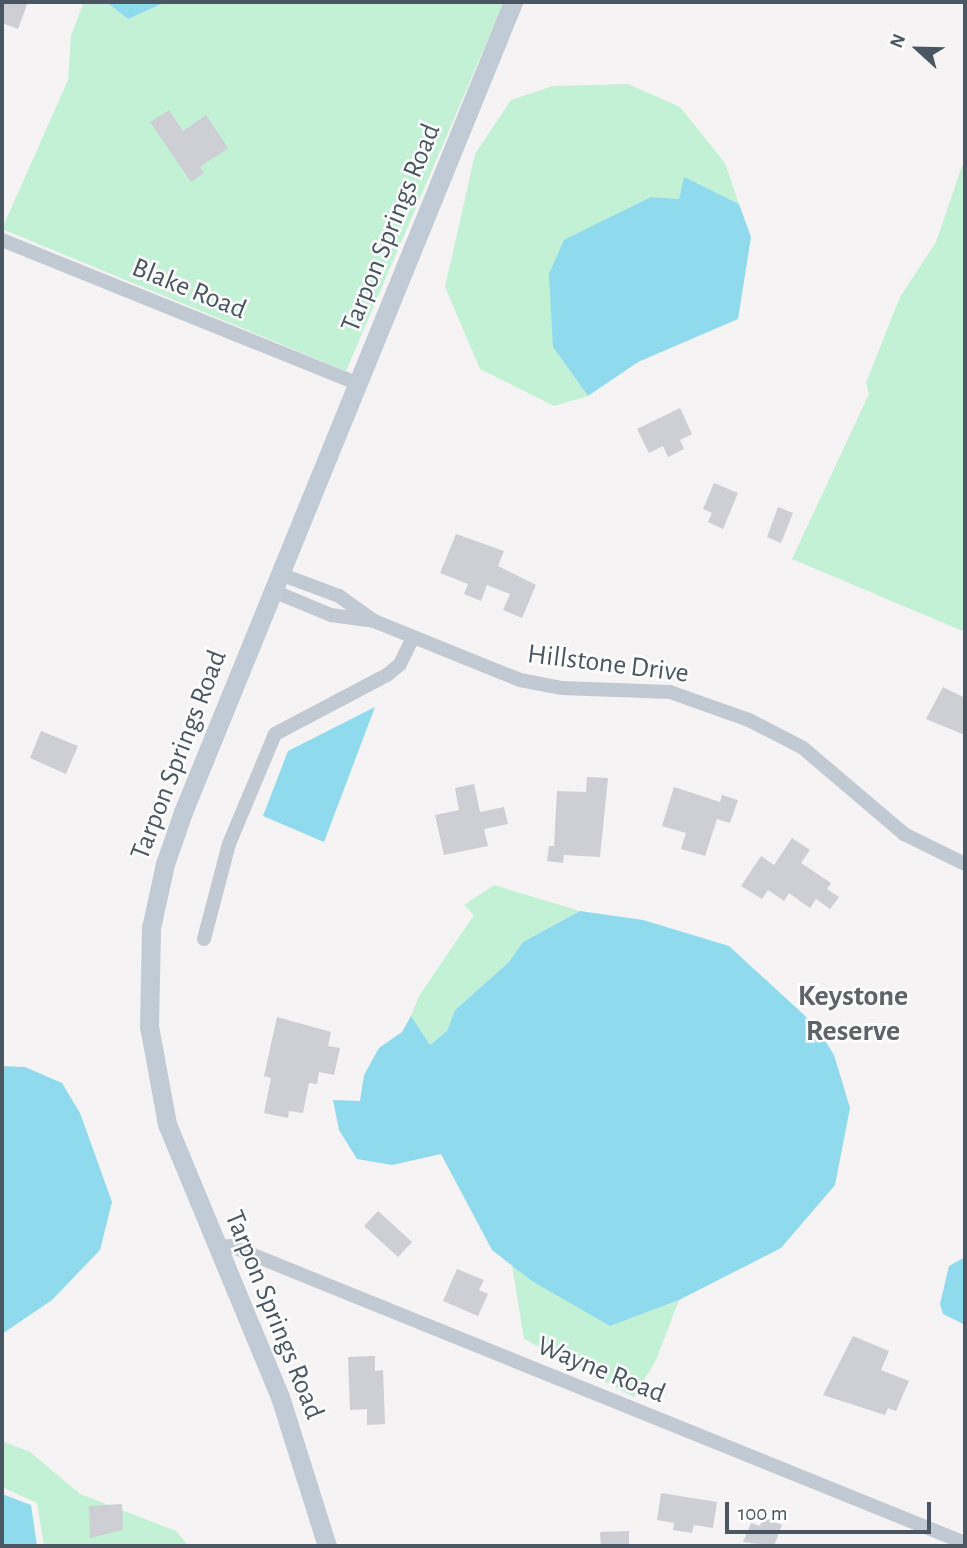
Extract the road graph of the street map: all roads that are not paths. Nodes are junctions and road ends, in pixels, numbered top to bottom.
1 (513, 2) edge
2 (2, 240) edge
3 (358, 384) junction
4 (277, 583) junction
5 (339, 596) junction
6 (331, 615) junction
7 (374, 621) junction
8 (413, 638) junction
9 (965, 864) edge
10 (204, 939) dead end
11 (218, 1247) junction
12 (965, 1543) edge
13 (327, 1546) edge

1 - 3 main road, Tarpon Springs Road
2 - 3 street, Blake Road
3 - 4 main road, Tarpon Springs Road
4 - 5 street, Hillstone Drive
4 - 6 street, Hillstone Drive
4 - 11 main road, Tarpon Springs Road
5 - 6 street
5 - 7 street, Hillstone Drive
6 - 7 street, Hillstone Drive
7 - 8 street, Hillstone Drive
8 - 9 street, Hillstone Drive
8 - 10 street
11 - 12 street, Wayne Road
11 - 13 main road, Tarpon Springs Road

